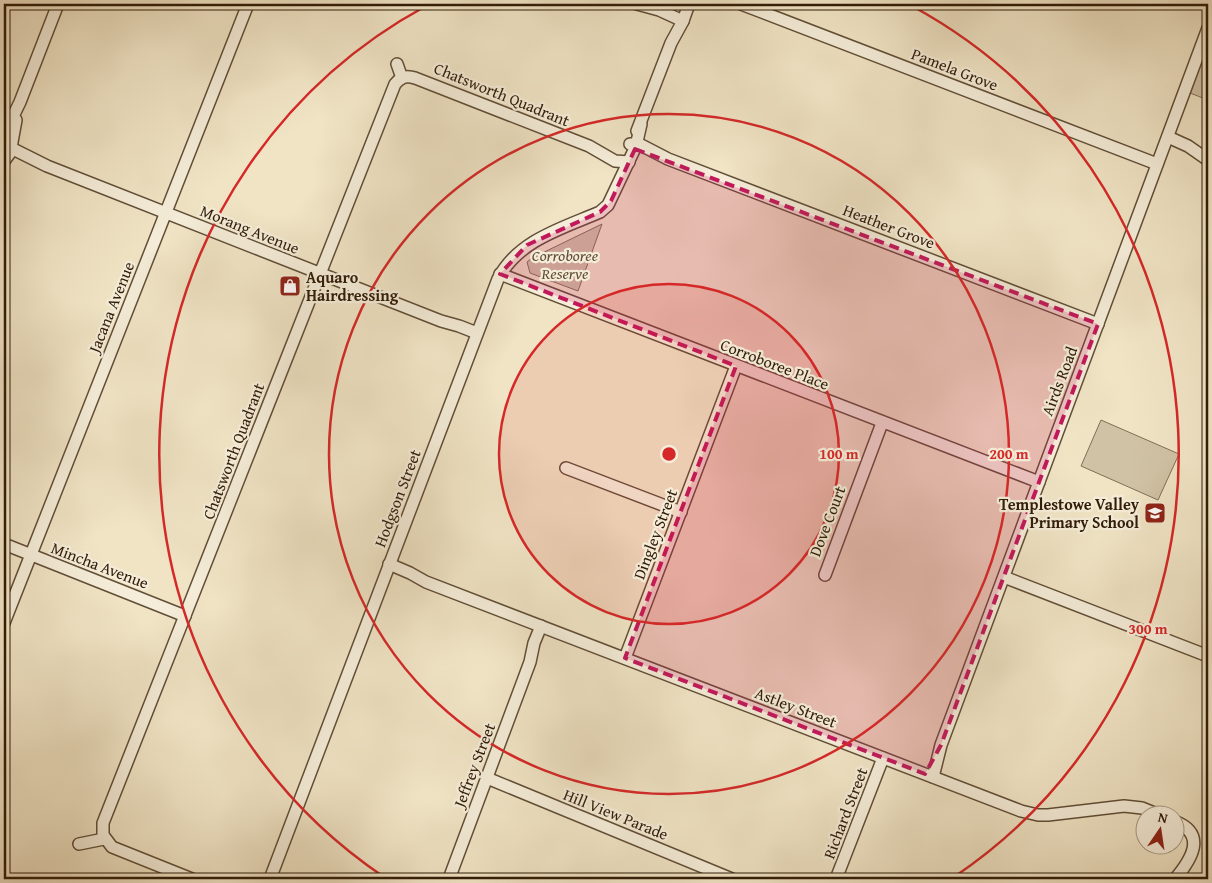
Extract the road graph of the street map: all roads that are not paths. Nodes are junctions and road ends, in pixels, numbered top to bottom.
1 (58, 4) edge
2 (248, 4) edge
3 (683, 4) edge
4 (689, 4) edge
5 (741, 4) edge
6 (640, 5) edge
7 (679, 20) junction
8 (1208, 28) edge
9 (397, 64) dead end
10 (402, 78) junction
11 (20, 102) junction
12 (4, 135) edge
13 (1168, 137) junction
14 (634, 146) junction
15 (7, 151) edge
16 (1208, 160) edge
17 (626, 161) junction
18 (1158, 164) junction
19 (166, 213) junction
20 (320, 274) junction
21 (500, 274) junction
22 (1098, 324) junction
23 (476, 336) junction
24 (736, 366) junction
25 (882, 423) junction
26 (566, 468) dead end
27 (1039, 482) junction
28 (681, 512) junction
29 (4, 544) edge
30 (31, 555) junction
31 (388, 567) junction
32 (825, 575) dead end
33 (1004, 577) junction
34 (185, 616) junction
35 (4, 623) edge
36 (544, 627) junction
37 (1208, 656) edge
38 (625, 658) junction
39 (884, 758) junction
40 (929, 776) junction
41 (487, 778) junction
42 (1134, 807) edge
43 (1184, 825) edge
44 (104, 839) junction
45 (79, 844) dead end
46 (192, 879) edge
47 (270, 879) edge
48 (449, 879) edge
49 (732, 879) edge
50 (836, 879) edge
51 (1175, 879) edge

1 - 11 street
2 - 19 street, Jacana Avenue
3 - 7 street
4 - 7 street
5 - 18 street, Pamela Grove
6 - 7 street
7 - 14 street, Hodgson Street
8 - 13 street, Airds Road
9 - 10 street
10 - 17 street, Chatsworth Quadrant
10 - 20 street, Chatsworth Quadrant
11 - 12 street
11 - 15 street
13 - 16 street
13 - 18 street, Airds Road
14 - 17 street, Hodgson Street
14 - 22 street, Heather Grove
15 - 19 street, Morang Avenue
17 - 21 street, Hodgson Street
18 - 22 street, Airds Road
19 - 20 street, Morang Avenue
19 - 30 street, Jacana Avenue
20 - 23 street, Morang Avenue
20 - 34 street, Chatsworth Quadrant
21 - 23 street, Hodgson Street
21 - 24 street, Corroboree Place
22 - 27 street, Airds Road
23 - 31 street, Hodgson Street
24 - 25 street, Corroboree Place
24 - 28 street, Dingley Street
25 - 27 street, Corroboree Place
25 - 32 street, Dove Court
26 - 28 street
27 - 33 street, Airds Road
28 - 38 street, Dingley Street
29 - 30 street, Mincha Avenue
30 - 34 street, Mincha Avenue
30 - 35 street, Jacana Avenue
31 - 36 street, Astley Street
31 - 47 street, Hodgson Street
33 - 37 street
33 - 40 street, Airds Road
34 - 44 street, Chatsworth Quadrant
36 - 38 street, Astley Street
36 - 41 street, Jeffrey Street
38 - 39 street, Astley Street
39 - 40 street, Astley Street
39 - 50 street, Richard Street
40 - 42 street, Astley Street
41 - 48 street, Jeffrey Street
41 - 49 street, Hill View Parade
43 - 51 street
44 - 45 street
44 - 46 street

